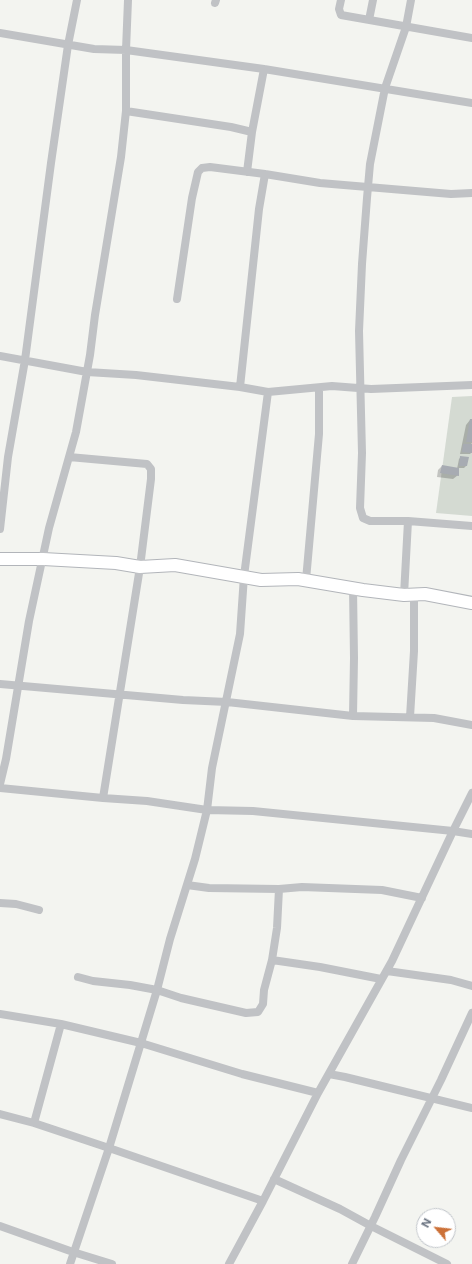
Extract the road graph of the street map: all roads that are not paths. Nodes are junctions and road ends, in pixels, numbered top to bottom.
1 (77, 0) edge
2 (128, 0) edge
3 (341, 0) edge
4 (373, 0) edge
5 (411, 0) edge
6 (369, 20) junction
7 (406, 27) junction
8 (0, 33) edge
9 (472, 38) edge
10 (68, 45) junction
11 (126, 50) junction
12 (264, 69) junction
13 (385, 88) junction
14 (472, 103) edge
15 (126, 111) junction
16 (252, 132) junction
17 (247, 172) junction
18 (265, 174) junction
19 (368, 186) junction
20 (472, 193) edge
21 (177, 299) dead end
22 (0, 356) edge
23 (25, 360) junction
24 (87, 372) junction
25 (472, 386) edge
26 (240, 387) junction
27 (319, 388) junction
28 (360, 388) junction
29 (268, 392) junction
30 (4, 457) edge
31 (69, 457) junction
32 (408, 521) junction
33 (472, 526) edge
34 (0, 529) edge
35 (0, 558) edge
36 (43, 559) junction
37 (140, 567) junction
38 (244, 576) junction
39 (306, 580) junction
40 (353, 588) junction
41 (409, 595) junction
42 (472, 603) edge
43 (0, 684) edge
44 (18, 686) junction
45 (120, 694) junction
46 (227, 702) junction
47 (354, 716) junction
48 (410, 717) junction
49 (472, 725) edge
50 (0, 784) edge
51 (0, 788) edge
52 (472, 793) edge
53 (103, 798) junction
54 (207, 810) junction
55 (453, 831) junction
56 (472, 834) edge
57 (187, 885) junction
58 (279, 889) junction
59 (422, 898) junction
60 (0, 903) edge
61 (39, 910) dead end
62 (272, 960) junction
63 (387, 971) junction
64 (78, 977) dead end
65 (381, 979) junction
66 (472, 986) edge
67 (157, 990) junction
68 (472, 1013) edge
69 (0, 1014) edge
70 (61, 1024) junction
71 (141, 1043) junction
72 (329, 1074) junction
73 (318, 1093) junction
74 (432, 1098) junction
75 (472, 1108) edge
76 (0, 1114) edge
77 (34, 1123) junction
78 (109, 1148) junction
79 (274, 1179) junction
80 (263, 1201) junction
81 (0, 1226) edge
82 (371, 1226) junction
83 (73, 1252) junction
84 (70, 1264) edge
85 (112, 1264) edge
86 (229, 1264) edge
87 (352, 1264) edge
88 (447, 1264) edge

1 - 10 street
2 - 11 street
3 - 6 street
4 - 6 street
5 - 7 street
6 - 7 street
7 - 9 street
7 - 13 street
8 - 10 street
10 - 11 street
10 - 23 street
11 - 12 street
11 - 15 street
12 - 13 street
12 - 16 street
13 - 14 street
13 - 19 street
15 - 16 street
15 - 24 street
16 - 17 street
17 - 18 street
17 - 21 street
18 - 19 street
18 - 26 street
19 - 20 street
19 - 28 street
22 - 23 street
23 - 24 street
23 - 30 street
24 - 26 street
24 - 31 street
25 - 28 street
26 - 29 street
27 - 28 street
27 - 29 street
27 - 39 street
28 - 32 street
29 - 38 street
30 - 34 street
31 - 36 street
31 - 37 street
32 - 33 street
32 - 41 street
35 - 36 main road
36 - 37 main road
36 - 44 street
37 - 38 main road
37 - 45 street
38 - 39 main road
38 - 46 street
39 - 40 main road
40 - 41 main road
40 - 47 street
41 - 42 main road
41 - 48 street
43 - 44 street
44 - 45 street
44 - 50 street
45 - 46 street
45 - 53 street
46 - 47 street
46 - 54 street
47 - 48 street
48 - 49 street
51 - 53 street
52 - 55 street
53 - 54 street
54 - 55 street
54 - 57 street
55 - 56 street
55 - 59 street
57 - 58 street
57 - 67 street
58 - 59 street
58 - 62 street
59 - 63 street
60 - 61 street
62 - 65 street
62 - 67 street
63 - 65 street
63 - 66 street
64 - 67 street
65 - 72 street
67 - 71 street
68 - 74 street
69 - 70 street
70 - 71 street
70 - 77 street
71 - 73 street
71 - 78 street
72 - 73 street
72 - 74 street
73 - 79 street
74 - 75 street
74 - 82 street
76 - 77 street
77 - 78 street
78 - 80 street
78 - 83 street
79 - 80 street
79 - 82 street
80 - 86 street
81 - 83 street
82 - 87 street
82 - 88 street
83 - 84 street
83 - 85 street

